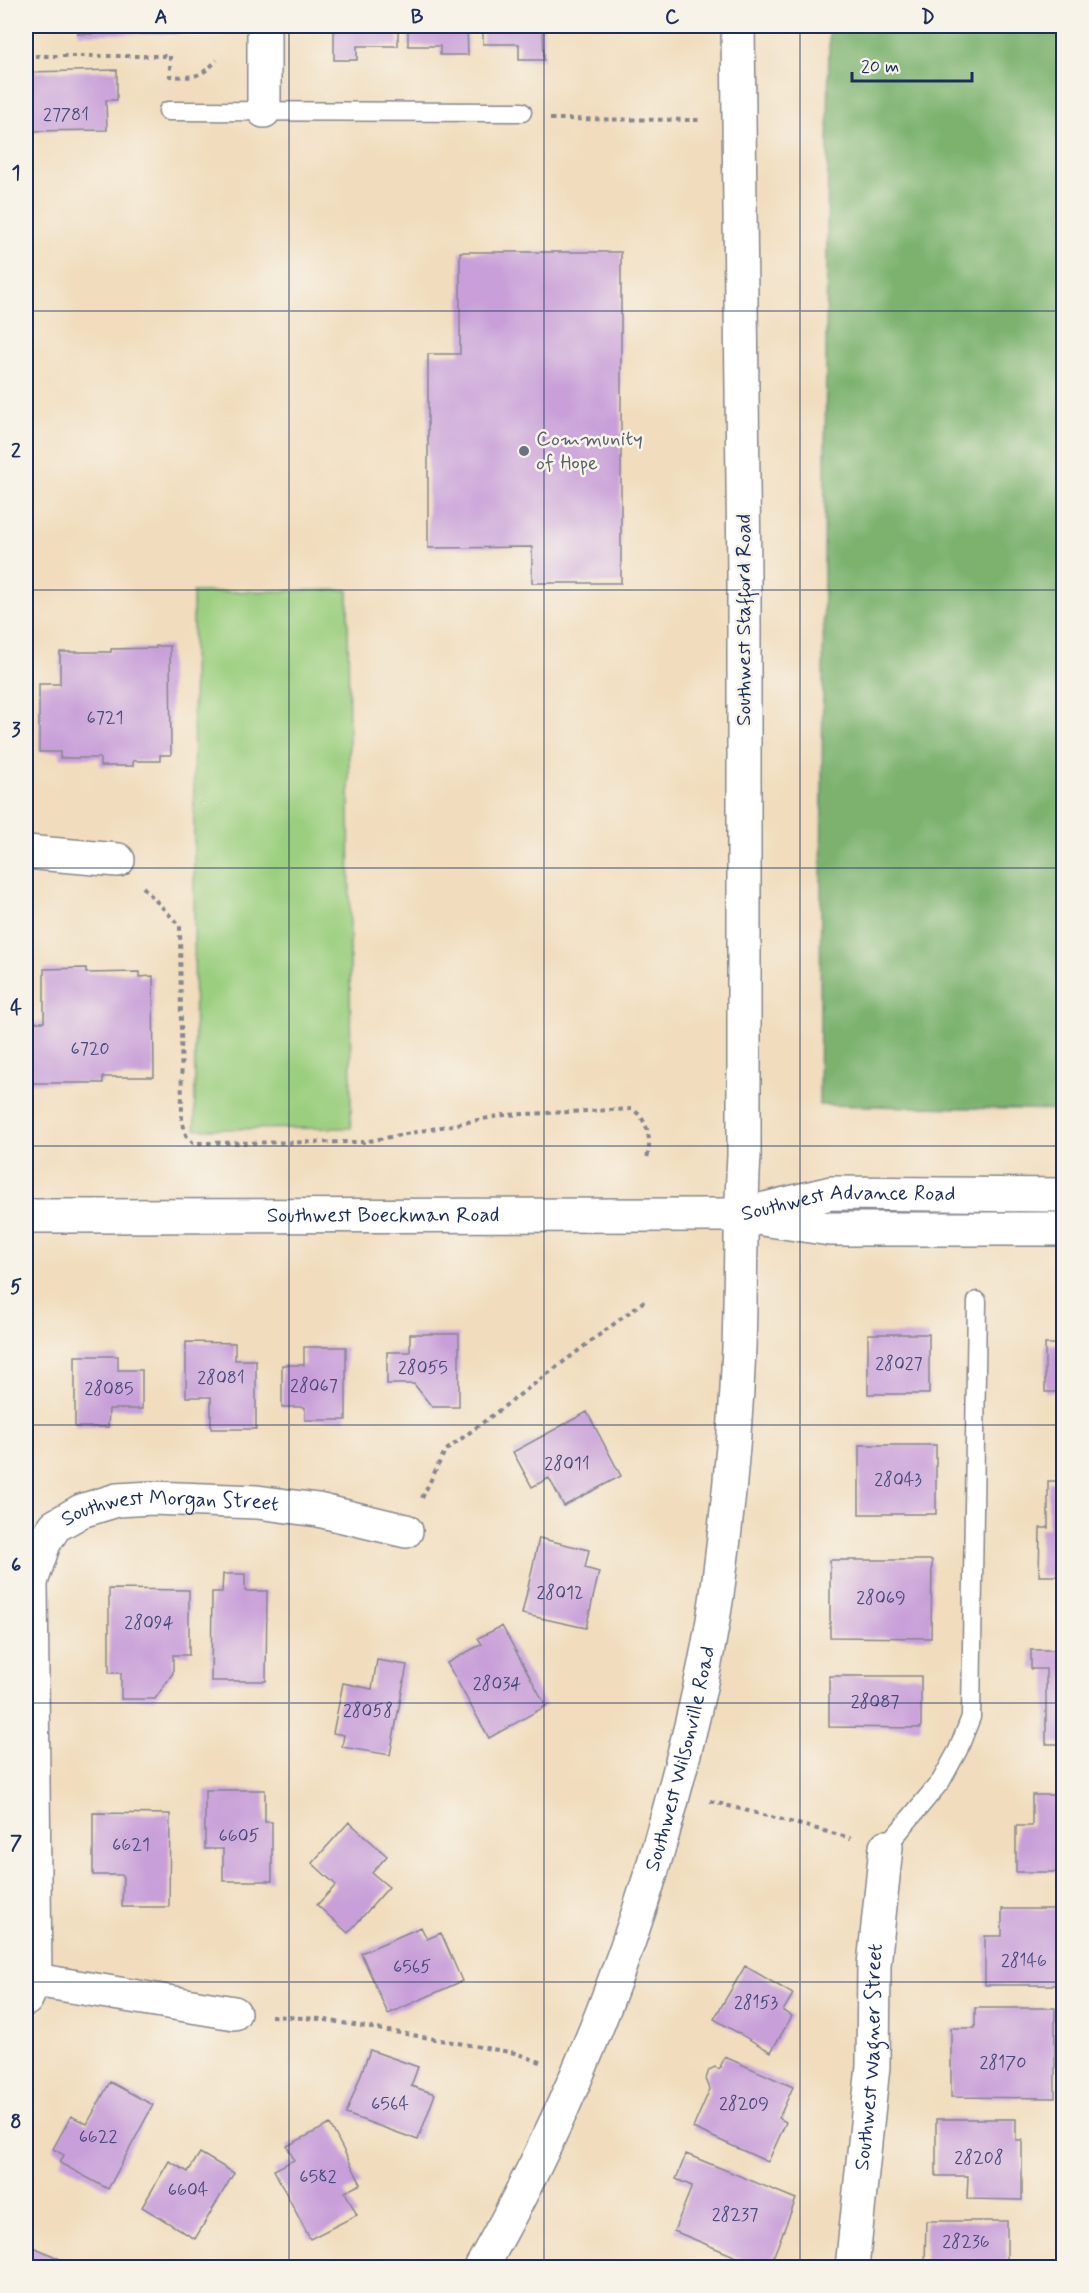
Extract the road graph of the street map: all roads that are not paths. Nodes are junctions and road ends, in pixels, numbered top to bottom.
1 (264, 26) edge
2 (738, 26) edge
3 (168, 111) dead end
4 (264, 111) junction
5 (522, 112) road end
6 (26, 852) edge
7 (118, 860) road end
8 (1064, 1195) edge
9 (740, 1215) junction
10 (26, 1216) edge
11 (1064, 1229) edge
12 (977, 1301) dead end
13 (406, 1531) road end
14 (886, 1847) joint
15 (30, 1990) edge
16 (234, 2013) road end
17 (481, 2268) edge
18 (852, 2268) edge

1 - 4 main road
2 - 9 main road, Southwest Stafford Road
3 - 4 lane
4 - 5 lane
6 - 7 main road
8 - 9 main road, Southwest Advance Road
9 - 10 main road, Southwest Boeckman Road
9 - 11 main road, Southwest Advance Road
9 - 17 main road, Southwest Wilsonville Road
12 - 14 lane
13 - 15 main road, Southwest Morgan Street
14 - 18 main road, Southwest Wagner Street
15 - 16 main road

